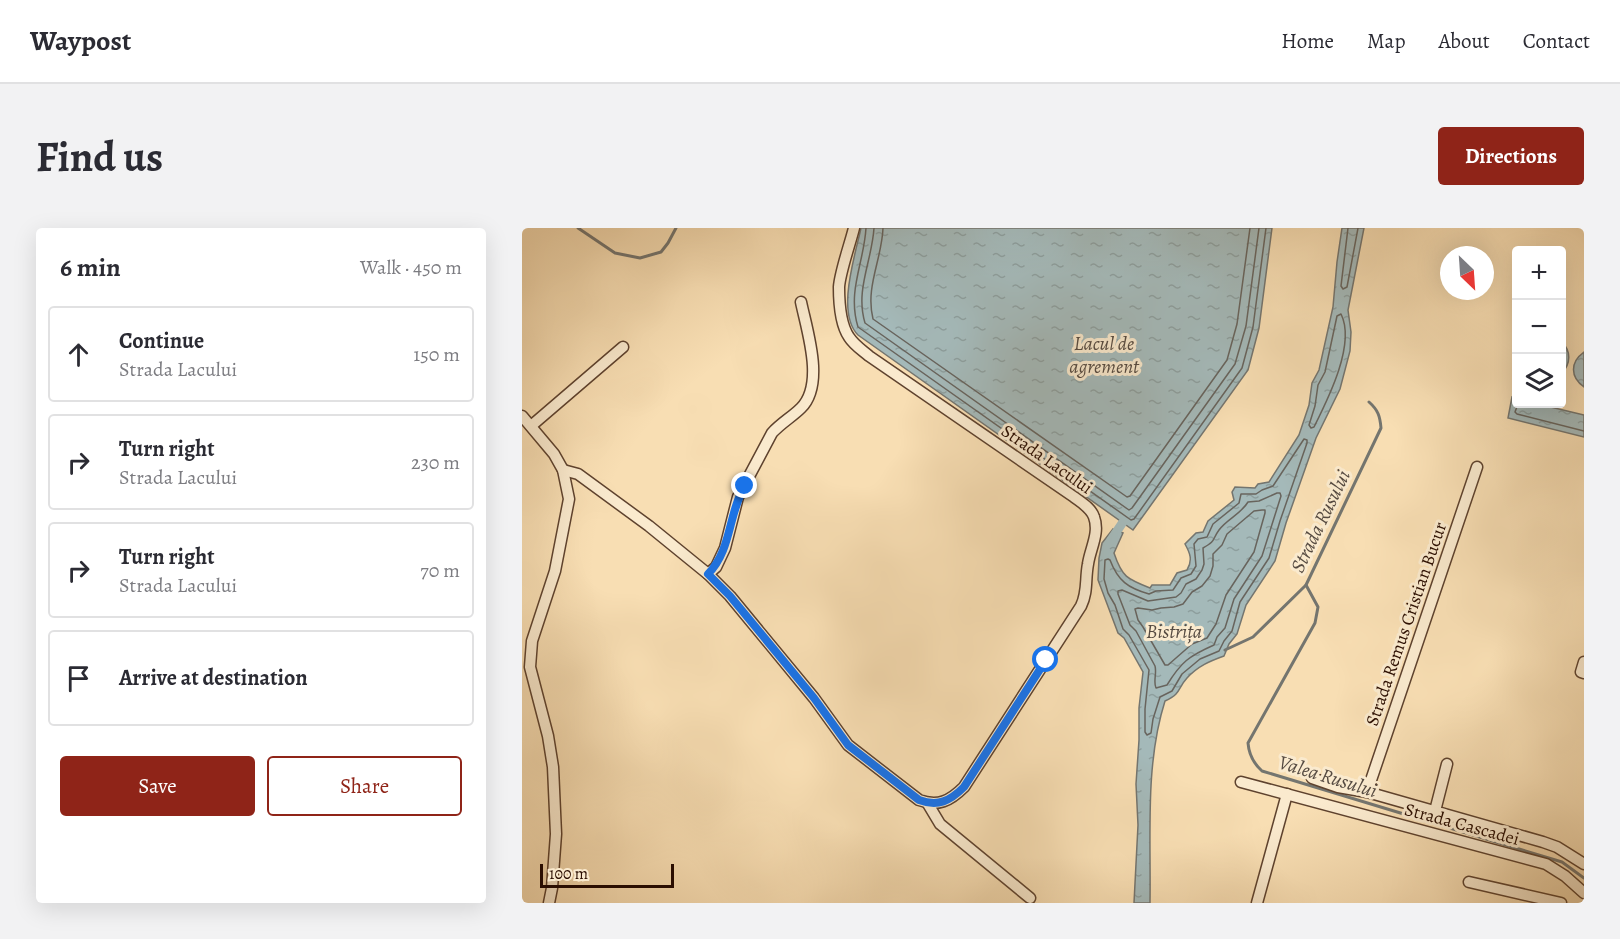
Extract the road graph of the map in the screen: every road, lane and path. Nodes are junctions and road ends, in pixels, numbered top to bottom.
1 (854, 228) edge
2 (801, 302) dead end
3 (623, 347) dead end
4 (522, 416) edge
5 (531, 426) junction
6 (1477, 467) dead end
7 (563, 470) junction
8 (708, 574) junction
9 (1584, 662) edge
10 (1584, 673) edge
11 (1447, 764) dead end
12 (1312, 778) dead end
13 (1241, 782) dead end
14 (1366, 792) junction
15 (1287, 794) junction
16 (928, 804) junction
17 (1435, 811) junction
18 (1584, 864) edge
19 (1469, 882) dead end
20 (1584, 893) edge
21 (1030, 898) dead end
22 (549, 903) edge
23 (1257, 903) edge
24 (1561, 903) edge

1 - 16 street, Strada Lacului
2 - 8 street
3 - 5 street
4 - 5 street
5 - 7 street
6 - 14 street, Strada Remus Cristian Bucur
7 - 8 street
7 - 22 street
8 - 16 street
9 - 10 street
11 - 17 street
12 - 14 street
13 - 15 street, Strada Cascadei
14 - 17 street
15 - 20 street, Strada Cascadei
15 - 23 street
16 - 21 street
17 - 18 street
19 - 24 street

